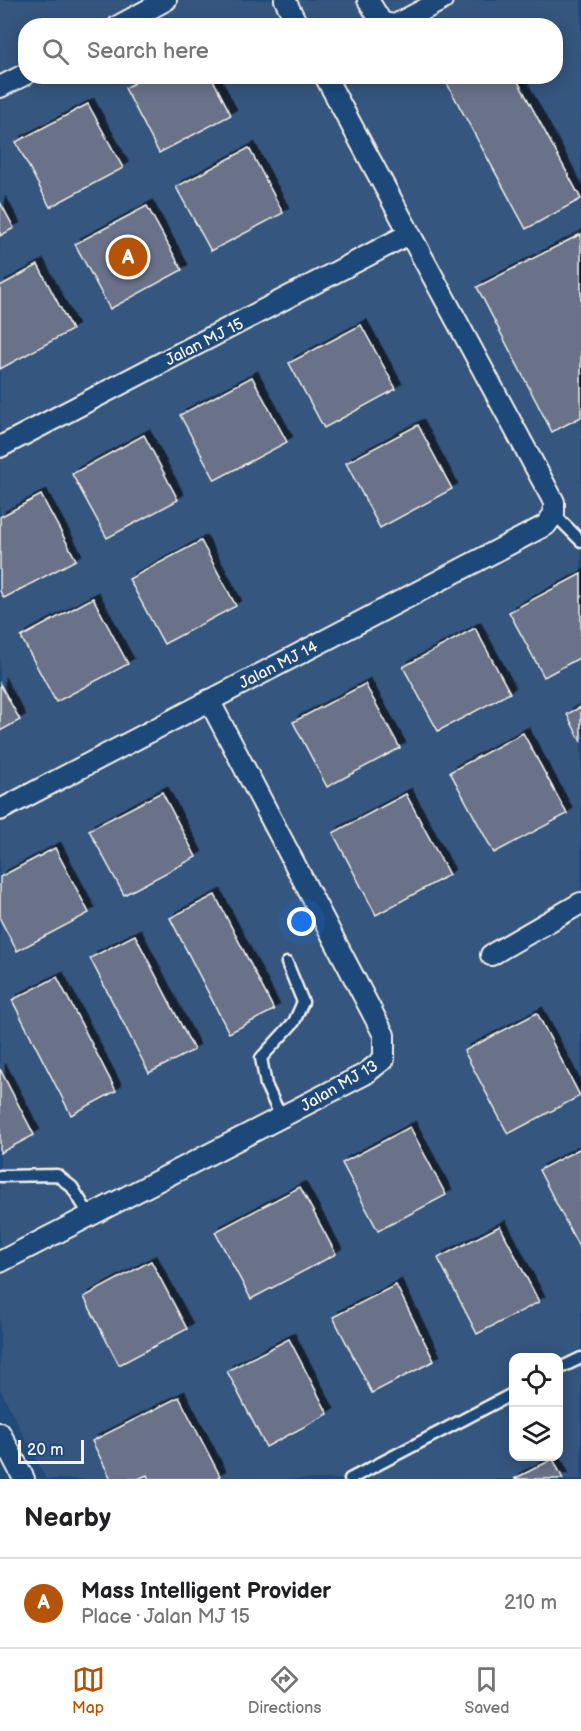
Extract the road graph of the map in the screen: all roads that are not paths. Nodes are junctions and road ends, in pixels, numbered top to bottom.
1 (166, 0) edge
2 (285, 0) edge
3 (368, 0) edge
4 (442, 0) edge
5 (133, 18) edge
6 (294, 18) edge
7 (379, 18) edge
8 (408, 18) edge
9 (18, 78) edge
10 (329, 84) edge
11 (0, 87) edge
12 (409, 234) junction
13 (0, 447) edge
14 (554, 514) junction
15 (581, 541) edge
16 (209, 700) junction
17 (0, 810) edge
18 (581, 903) edge
19 (491, 955) dead end
20 (287, 963) dead end
21 (281, 1117) junction
22 (0, 1176) edge
23 (90, 1216) junction
24 (0, 1262) edge
25 (581, 1358) edge
26 (563, 1367) edge
27 (509, 1395) edge
28 (0, 1433) edge
29 (24, 1479) edge
30 (351, 1479) edge

1 - 5 street
2 - 6 street
3 - 7 street
4 - 8 street
9 - 11 street
10 - 12 street
12 - 13 street, Jalan MJ 15
12 - 14 street
14 - 15 lane
14 - 16 street, Jalan MJ 14
16 - 17 street, Jalan MJ 14
16 - 21 street, Jalan MJ 13
18 - 19 street
20 - 21 lane
21 - 23 street, Jalan MJ 13
22 - 23 lane
23 - 24 street, Jalan MJ 13
25 - 26 lane
27 - 30 lane
28 - 29 street

